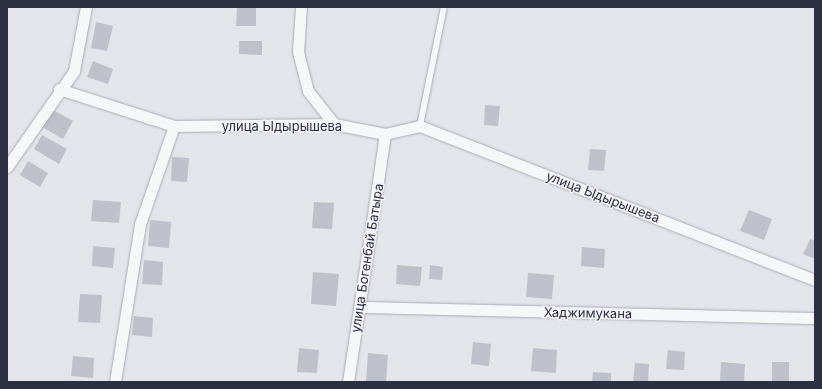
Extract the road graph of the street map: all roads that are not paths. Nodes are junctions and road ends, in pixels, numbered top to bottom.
1 (86, 7) edge
2 (301, 7) edge
3 (444, 7) edge
4 (59, 89) junction
5 (334, 124) junction
6 (174, 126) junction
7 (420, 126) junction
8 (385, 134) junction
9 (7, 167) edge
10 (815, 280) edge
11 (360, 307) junction
12 (815, 318) edge
13 (115, 382) edge
14 (348, 382) edge

1 - 4 street
2 - 5 street
3 - 7 lane
4 - 6 street, улица Ыдырышева
4 - 9 street
5 - 6 street, улица Ыдырышева
5 - 8 street, улица Ыдырышева
6 - 13 street
7 - 8 street, улица Ыдырышева
7 - 10 street, улица Ыдырышева
8 - 11 street, улица Богенбай Батыра
11 - 12 street, Хаджимукана
11 - 14 street, улица Богенбай Батыра

